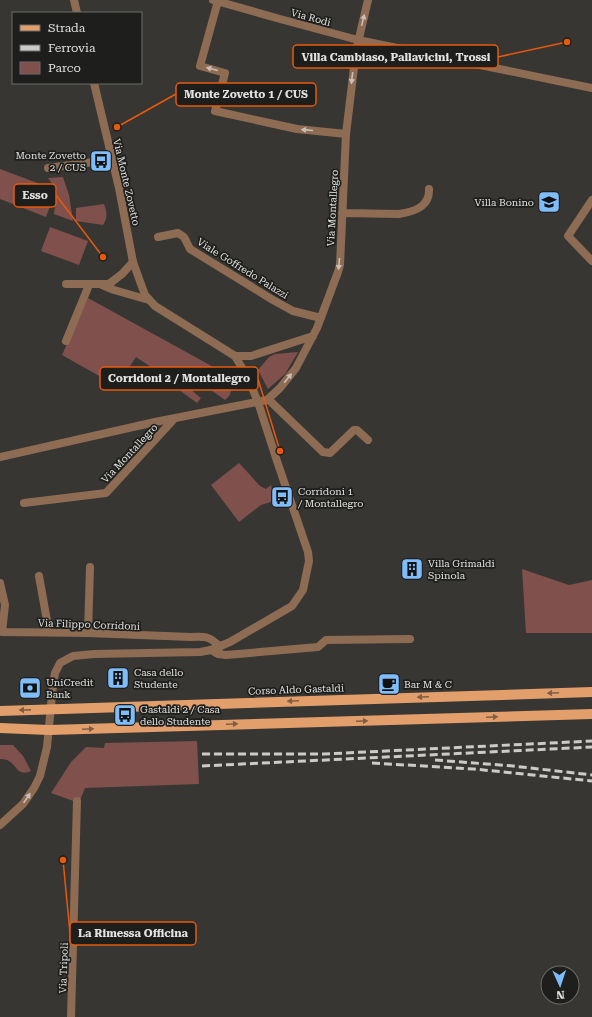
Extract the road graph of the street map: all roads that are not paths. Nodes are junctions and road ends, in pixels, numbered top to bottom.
1 (74, 0) edge
2 (368, 0) edge
3 (215, 1) edge
4 (77, 12) edge
5 (358, 40) junction
6 (94, 84) edge
7 (592, 88) edge
8 (346, 134) junction
9 (101, 161) dead end
10 (48, 168) dead end
11 (429, 189) dead end
12 (592, 200) edge
13 (342, 213) junction
14 (158, 237) dead end
15 (592, 261) edge
16 (134, 262) junction
17 (66, 284) dead end
18 (101, 284) junction
19 (89, 285) junction
20 (149, 300) junction
21 (321, 318) junction
22 (313, 336) junction
23 (66, 342) dead end
24 (235, 356) junction
25 (268, 400) junction
26 (258, 402) junction
27 (174, 419) junction
28 (368, 440) dead end
29 (0, 457) edge
30 (24, 503) dead end
31 (90, 567) dead end
32 (39, 576) dead end
33 (0, 583) edge
34 (48, 632) junction
35 (88, 633) junction
36 (410, 639) dead end
37 (220, 647) junction
38 (211, 650) junction
39 (592, 692) edge
40 (51, 710) junction
41 (0, 711) edge
42 (592, 714) edge
43 (0, 728) edge
44 (49, 730) junction
45 (77, 801) dead end
46 (0, 826) edge
47 (71, 1017) edge

1 - 4 street
5 -> 2 street, Via Montallegro
3 - 5 street, Via Rodi
8 -> 3 street
5 - 7 street, Via Rodi
5 -> 8 street, Via Montallegro
6 - 16 street, Via Monte Zovetto
8 - 13 street, Via Montallegro
9 - 10 street, Via Monte Zovetto
11 - 13 street
12 - 15 street
13 -> 21 street, Via Montallegro
14 - 21 street, Viale Goffredo Palazzi
16 - 18 street, Via Monte Zovetto
16 - 20 street, Via Monte Zovetto
17 - 19 street, Via Monte Zovetto
18 - 19 street, Via Monte Zovetto
18 - 20 street, Via Monte Zovetto
19 - 23 street
20 - 24 street, Via Monte Zovetto
21 - 22 street, Via Montallegro
22 - 24 street
25 -> 22 street, Via Montallegro
24 - 26 street, Via Monte Zovetto
25 - 26 street, Via Montallegro
25 - 28 street
26 - 27 street, Via Montallegro
26 - 37 street, Via Monte Zovetto
27 - 29 street, Via Montallegro
27 - 30 street, Via Montallegro
31 - 35 street
32 - 34 street
33 - 34 street, Via Filippo Corridoni
34 - 35 street, Via Filippo Corridoni
35 - 37 street, Via Filippo Corridoni
36 - 38 street
37 - 38 street
38 - 40 street
39 -> 40 main road, Corso Aldo Gastaldi
40 -> 41 main road, Corso Aldo Gastaldi
40 - 44 street
44 -> 42 main road
43 - 44 main road
46 -> 44 street
45 - 47 street, Via Tripoli

